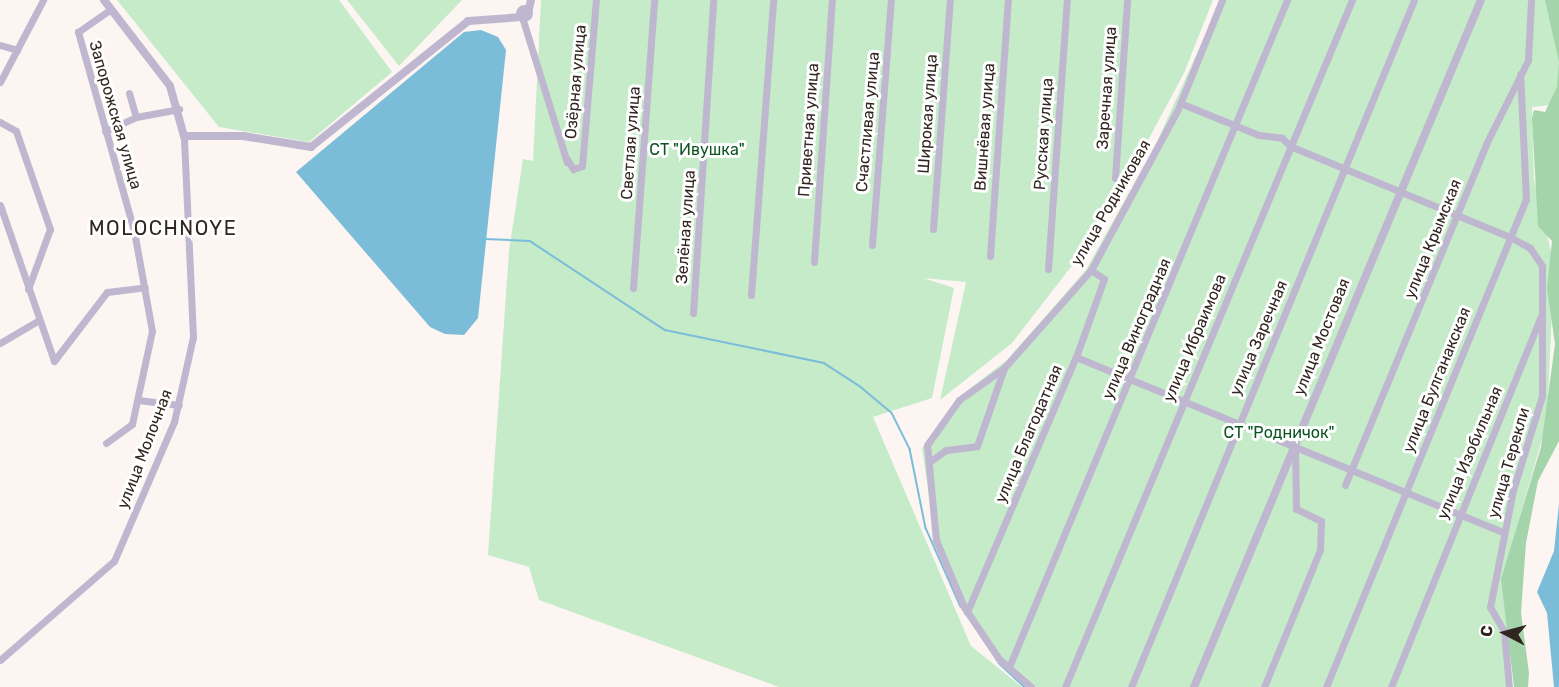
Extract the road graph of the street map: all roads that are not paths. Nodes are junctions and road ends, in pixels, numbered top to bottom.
1 (43, 0) edge
2 (104, 0) edge
3 (530, 0) edge
4 (596, 0) edge
5 (654, 0) edge
6 (713, 0) edge
7 (773, 0) edge
8 (831, 0) edge
9 (891, 0) edge
10 (950, 0) edge
11 (1008, 0) edge
12 (1067, 0) edge
13 (1127, 0) edge
14 (1222, 0) edge
15 (1287, 0) edge
16 (1352, 0) edge
17 (1414, 0) edge
18 (1481, 0) edge
19 (1531, 0) edge
20 (111, 9) junction
21 (525, 13) junction
22 (0, 45) edge
23 (17, 50) junction
24 (1520, 74) junction
25 (0, 82) edge
26 (129, 93) dead end
27 (1180, 103) junction
28 (179, 109) junction
29 (136, 117) junction
30 (0, 122) edge
31 (1235, 124) junction
32 (105, 131) junction
33 (184, 136) junction
34 (1290, 146) junction
35 (1344, 169) junction
36 (1115, 178) dead end
37 (1398, 192) junction
38 (0, 205) edge
39 (1458, 216) junction
40 (933, 229) dead end
41 (1512, 238) junction
42 (872, 245) dead end
43 (990, 256) dead end
44 (813, 262) dead end
45 (1048, 269) dead end
46 (1091, 270) junction
47 (145, 287) junction
48 (633, 288) dead end
49 (28, 290) junction
50 (751, 295) dead end
51 (693, 313) dead end
52 (1542, 313) junction
53 (39, 321) junction
54 (0, 343) edge
55 (1076, 357) junction
56 (1004, 368) junction
57 (1131, 380) junction
58 (1183, 399) junction
59 (138, 400) junction
60 (179, 405) junction
61 (1239, 421) junction
62 (106, 443) dead end
63 (1295, 445) junction
64 (929, 462) junction
65 (1350, 470) junction
66 (1345, 485) dead end
67 (1406, 493) junction
68 (1458, 514) junction
69 (1503, 532) junction
70 (967, 612) junction
71 (0, 660) edge
72 (1009, 667) junction
73 (1031, 687) edge
74 (1065, 687) edge
75 (1131, 687) edge
76 (1194, 687) edge
77 (1264, 687) edge
78 (1326, 687) edge
79 (1390, 687) edge
80 (1509, 687) edge

1 - 23 street
2 - 20 street, улица Молочная
3 - 21 street
4 - 21 street, Озёрная улица
5 - 48 street, Светлая улица
6 - 51 street, Зелёная улица
7 - 50 street
8 - 44 street, Приветная улица
9 - 42 street, Счастливая улица
10 - 40 street, Широкая улица
11 - 43 street, Вишнёвая улица
12 - 45 street, Русская улица
13 - 36 street, Заречная улица
14 - 27 street, улица Родниковая
15 - 31 street, улица Виноградная
16 - 34 street, улица Ибраимова
17 - 35 street, улица Заречная
18 - 37 street, улица Мостовая
19 - 24 street, улица Крымская
20 - 28 street, улица Молочная
20 - 32 street, Запорожская улица
21 - 33 street
22 - 23 street
23 - 25 street
24 - 39 street, улица Крымская
24 - 41 street, улица Булганакская
26 - 29 street
27 - 31 street, улица Изобильная
27 - 46 street, улица Родниковая
28 - 29 street
28 - 33 street, улица Молочная
29 - 32 street
30 - 49 street
31 - 34 street, улица Изобильная
31 - 57 street, улица Виноградная
32 - 47 street, Запорожская улица
33 - 60 street, улица Молочная
34 - 35 street, улица Изобильная
34 - 58 street, улица Ибраимова
35 - 37 street, улица Изобильная
35 - 61 street, улица Заречная
37 - 39 street, улица Изобильная
37 - 63 street, улица Мостовая
38 - 49 street
39 - 41 street, улица Изобильная
39 - 65 street, улица Крымская
41 - 52 street, улица Изобильная
41 - 67 street, улица Булганакская
46 - 55 street, улица Благодатная
46 - 56 street, улица Родниковая
47 - 53 street
47 - 59 street, Запорожская улица
49 - 53 street
52 - 68 street, улица Изобильная
52 - 69 street, улица Терекли
53 - 54 street
55 - 57 street
55 - 70 street, улица Благодатная
56 - 64 street, улица Родниковая
56 - 64 street
57 - 58 street
57 - 72 street, улица Виноградная
58 - 61 street
58 - 74 street, улица Ибраимова
59 - 60 street
59 - 62 street, Запорожская улица
60 - 71 street, улица Молочная
61 - 63 street
61 - 75 street, улица Заречная
63 - 65 street
63 - 76 street, улица Мостовая
63 - 77 street
64 - 70 street, улица Родниковая
65 - 66 street, улица Крымская
65 - 67 street
67 - 68 street
67 - 78 street, улица Булганакская
68 - 69 street
68 - 79 street, улица Изобильная
69 - 80 street, улица Терекли
70 - 72 street, улица Родниковая
72 - 73 street, улица Родниковая

